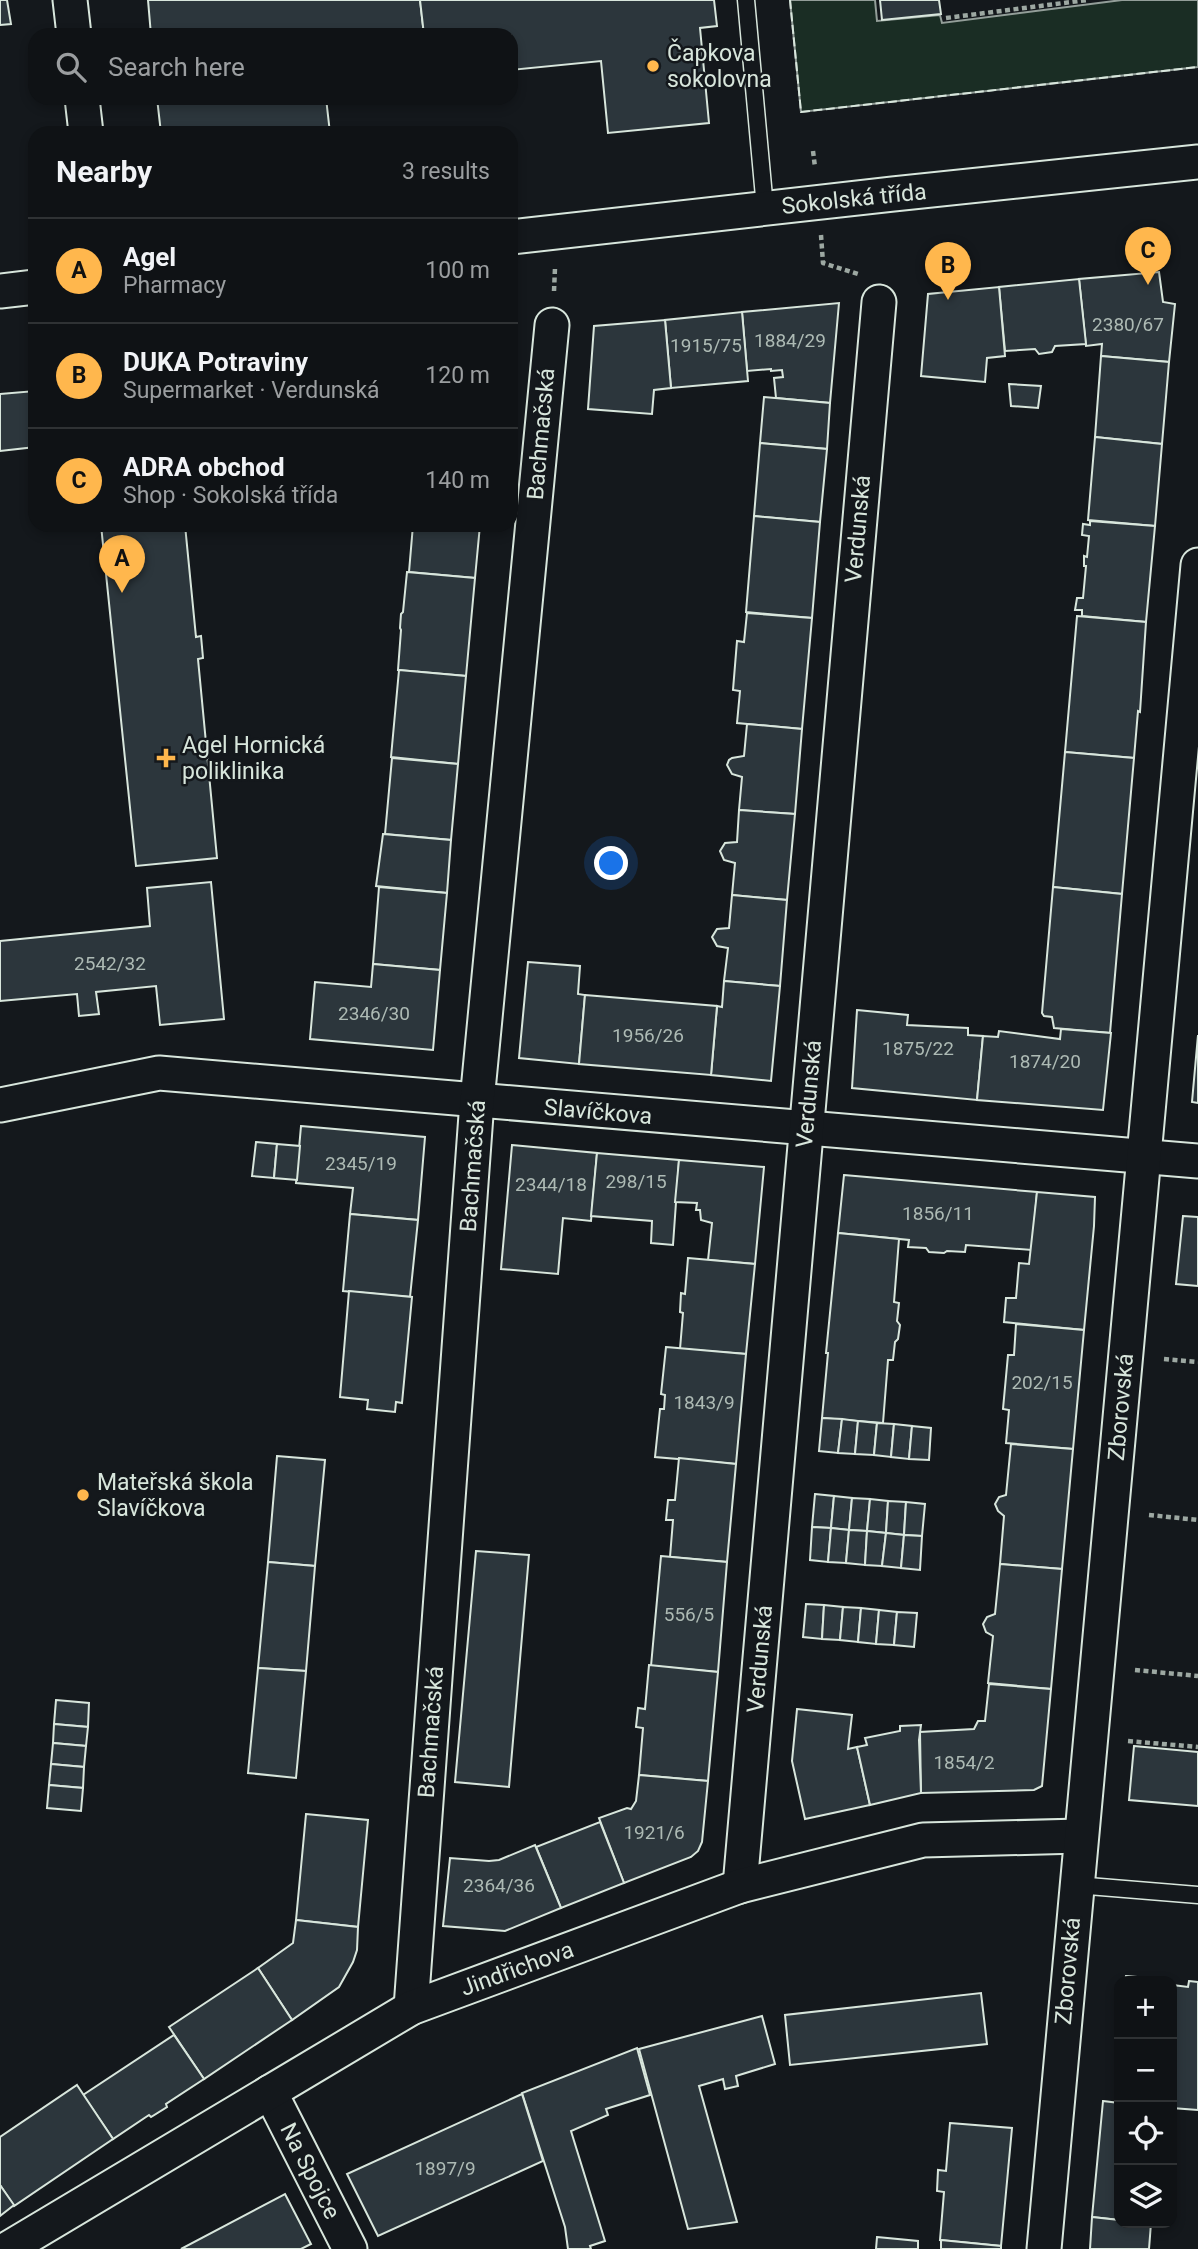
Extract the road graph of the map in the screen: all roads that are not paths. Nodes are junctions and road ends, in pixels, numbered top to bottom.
1 (70, 0) edge
2 (746, 0) edge
3 (73, 28) edge
4 (83, 105) edge
5 (85, 126) edge
6 (1198, 162) edge
7 (765, 208) junction
8 (518, 236) edge
9 (28, 288) edge
10 (0, 291) edge
11 (879, 302) dead end
12 (552, 326) road end
13 (1198, 565) edge
14 (477, 1101) junction
15 (0, 1105) edge
16 (805, 1129) junction
17 (1146, 1156) junction
18 (1198, 1161) edge
19 (1080, 1836) junction
20 (1076, 1885) junction
21 (740, 1886) junction
22 (1198, 1895) edge
23 (411, 2008) junction
24 (270, 2092) junction
25 (7, 2249) edge
26 (350, 2249) edge
27 (1044, 2249) edge

1 - 3 street
2 - 7 lane
4 - 5 street
6 - 7 street, Sokolská třída
7 - 8 street, Sokolská třída
9 - 10 street
11 - 16 street, Verdunská
12 - 14 street, Bachmačská
13 - 17 street, Zborovská
14 - 15 street, Slavíčkova
14 - 16 street, Slavíčkova
14 - 23 street, Bachmačská
16 - 17 street, Slavíčkova
16 - 21 street, Verdunská
17 - 18 street, Slavíčkova
17 - 19 street, Zborovská
19 - 20 street, Zborovská
19 - 21 street, Jindřichova
20 - 22 lane
20 - 27 street, Zborovská
21 - 23 street, Jindřichova
23 - 24 street, Jindřichova
24 - 25 street, Jindřichova
24 - 26 street, Na Spojce

